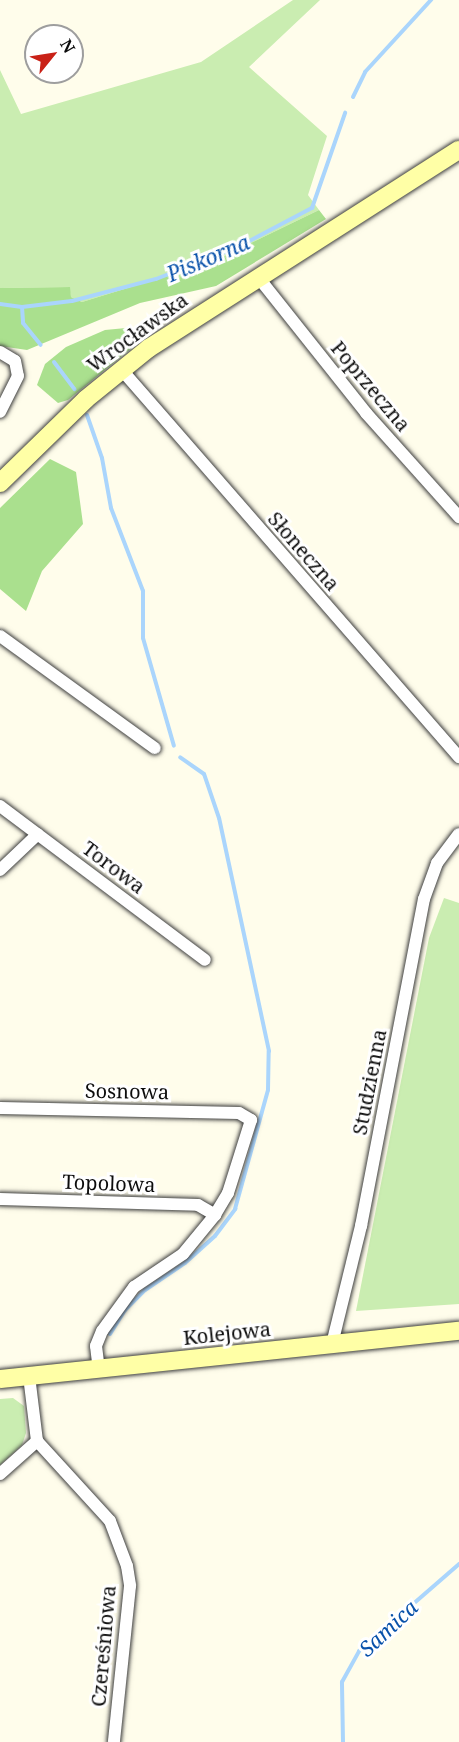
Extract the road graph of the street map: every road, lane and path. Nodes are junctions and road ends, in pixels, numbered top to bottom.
1 (459, 150) edge
2 (258, 277) junction
3 (0, 352) edge
4 (121, 369) junction
5 (0, 412) edge
6 (3, 475) edge
7 (459, 517) edge
8 (0, 637) edge
9 (155, 748) dead end
10 (459, 757) edge
11 (0, 806) edge
12 (38, 834) junction
13 (459, 834) edge
14 (0, 870) edge
15 (205, 960) dead end
16 (0, 1108) edge
17 (0, 1199) edge
18 (215, 1215) junction
19 (459, 1331) edge
20 (332, 1344) junction
21 (99, 1369) junction
22 (28, 1376) junction
23 (0, 1379) edge
24 (37, 1441) junction
25 (0, 1474) edge
26 (114, 1742) edge

1 - 2 main road, Wrocławska
2 - 4 main road, Wrocławska
2 - 7 street, Poprzeczna
3 - 5 street
4 - 6 main road, Wrocławska
4 - 10 street, Słoneczna
8 - 9 street
11 - 12 street, Torowa
12 - 14 street
12 - 15 street, Torowa
13 - 20 street, Studzienna
16 - 18 street, Sosnowa
17 - 18 street, Topolowa
18 - 21 street
19 - 20 main road, Kolejowa
20 - 21 main road, Kolejowa
21 - 22 main road, Kolejowa
22 - 23 main road, Kolejowa
22 - 24 street
24 - 25 street
24 - 26 street, Czereśniowa

